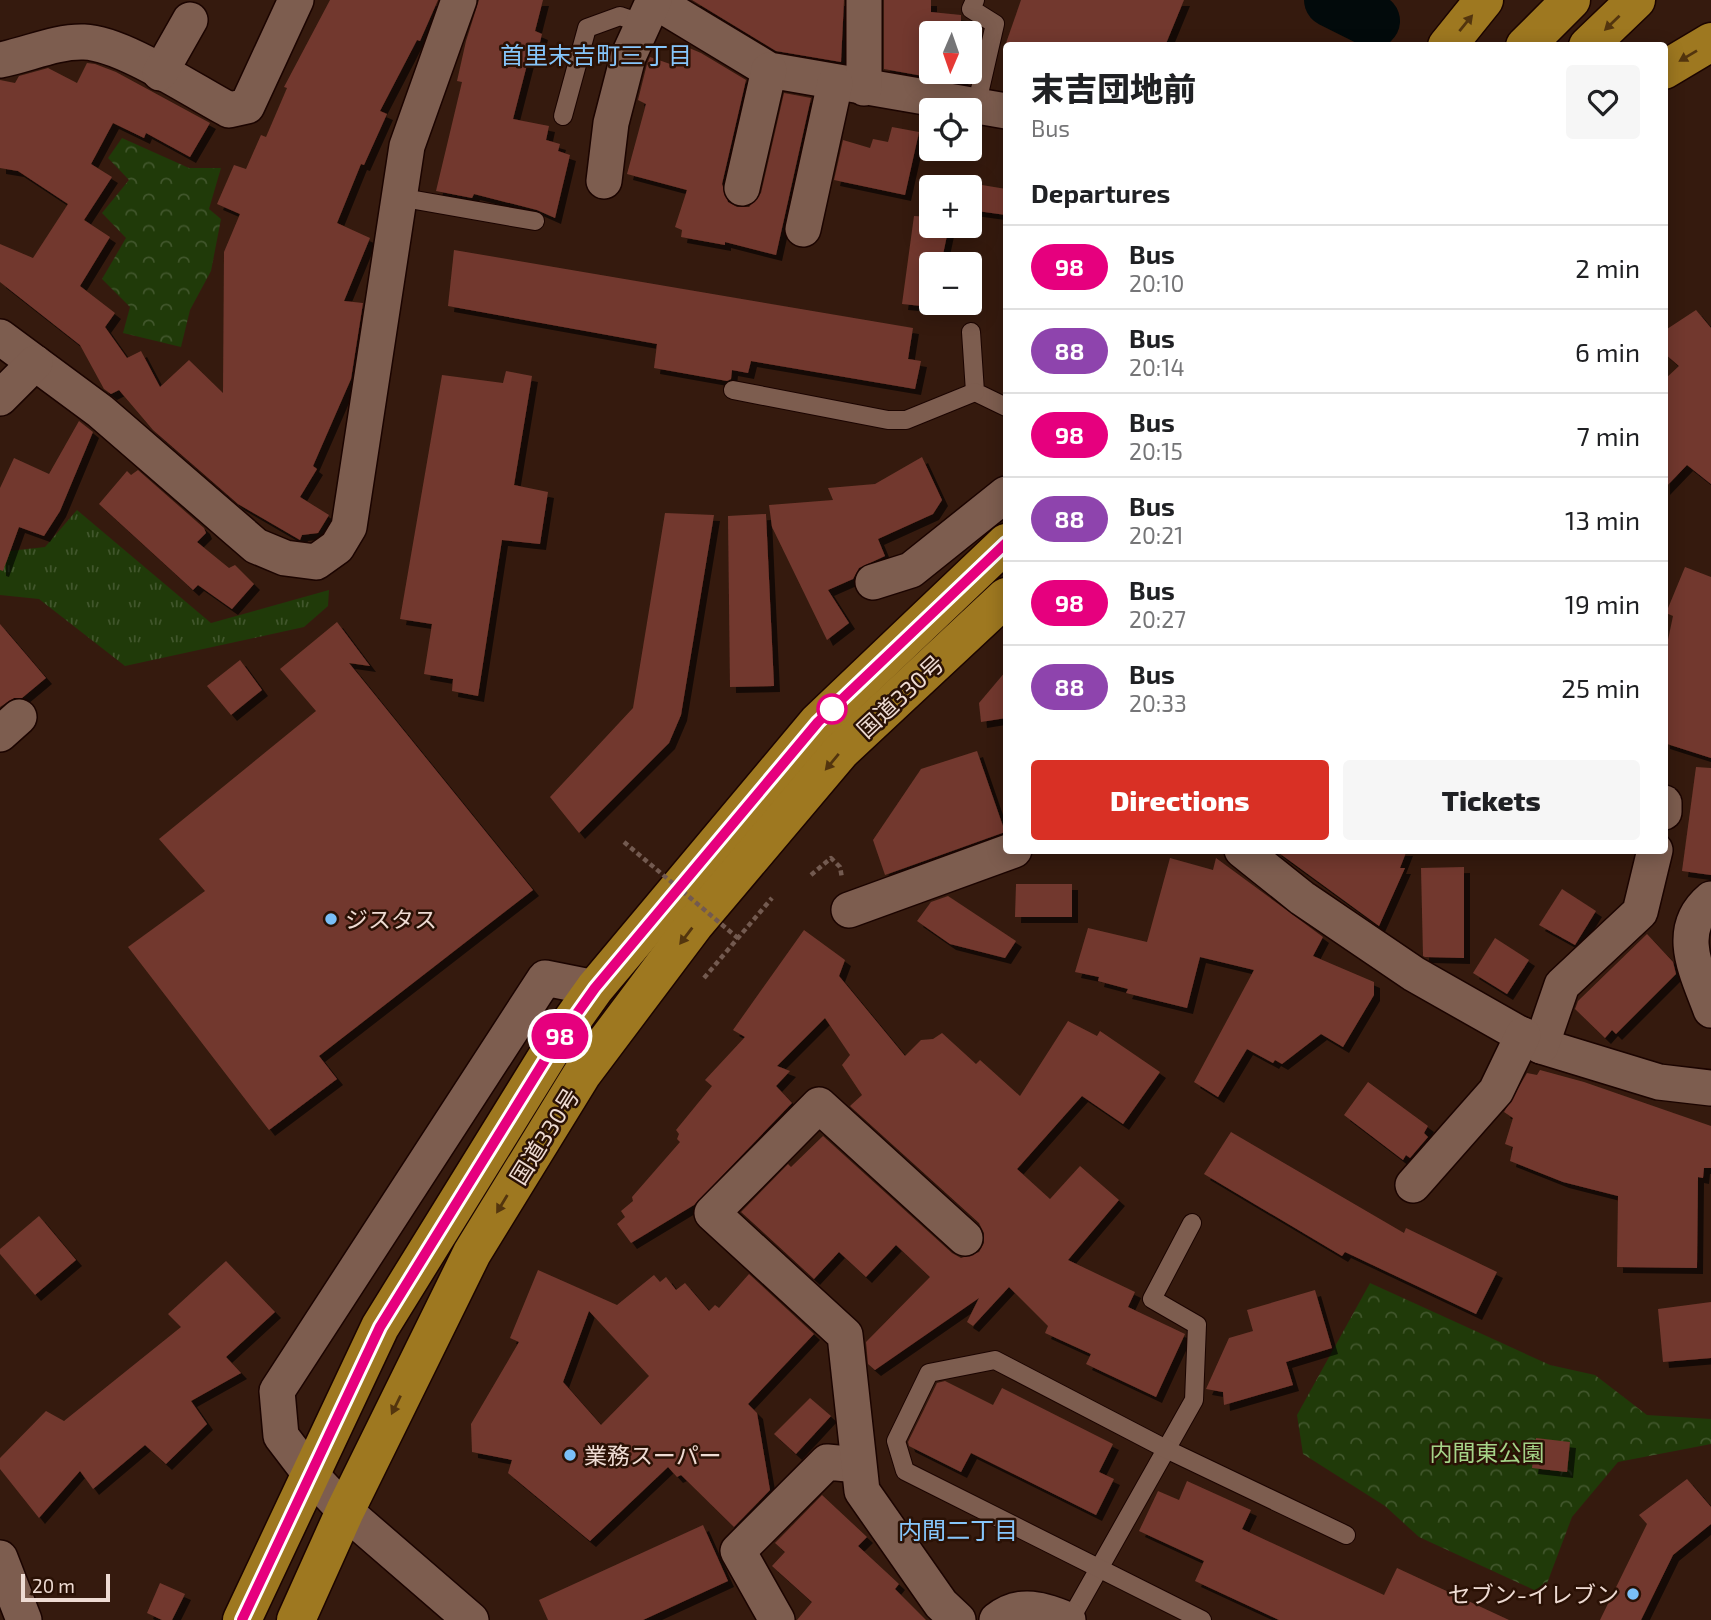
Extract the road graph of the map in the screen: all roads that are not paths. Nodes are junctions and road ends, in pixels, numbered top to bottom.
1 (296, 0) edge
2 (459, 0) edge
3 (864, 0) edge
4 (975, 0) edge
5 (1484, 0) edge
6 (1571, 0) edge
7 (1636, 0) edge
8 (650, 8) edge
9 (190, 20) dead end
10 (1450, 42) edge
11 (1529, 42) edge
12 (1592, 42) edge
13 (1711, 42) edge
14 (0, 60) edge
15 (1668, 68) edge
16 (769, 70) junction
17 (160, 73) junction
18 (849, 86) junction
19 (991, 109) edge
20 (563, 116) dead end
21 (604, 181) dead end
22 (742, 188) dead end
23 (398, 197) junction
24 (535, 221) dead end
25 (803, 229) dead end
26 (971, 332) dead end
27 (0, 337) edge
28 (35, 363) junction
29 (733, 390) dead end
30 (975, 392) junction
31 (0, 398) edge
32 (1003, 406) edge
33 (1003, 496) edge
34 (1003, 546) edge
35 (873, 582) dead end
36 (1003, 600) edge
37 (1003, 854) edge
38 (1247, 854) edge
39 (1654, 854) edge
40 (1711, 899) edge
41 (849, 910) road end
42 (595, 988) junction
43 (1711, 1010) edge
44 (1532, 1040) junction
45 (1711, 1088) edge
46 (1413, 1185) dead end
47 (1192, 1223) dead end
48 (965, 1238) dead end
49 (1166, 1449) junction
50 (858, 1465) junction
51 (310, 1474) junction
52 (345, 1511) junction
53 (1346, 1535) dead end
54 (1101, 1567) junction
55 (3, 1574) edge
56 (24, 1620) edge
57 (242, 1620) edge
58 (296, 1620) edge
59 (471, 1620) edge
60 (777, 1620) edge
61 (958, 1620) edge
62 (997, 1620) edge
63 (1069, 1620) edge
64 (1202, 1620) edge

1 - 17 street
2 - 23 street
3 - 18 street
4 - 19 lane
10 -> 5 highway
6 - 11 highway
7 -> 12 highway
8 - 16 street
8 - 20 lane
8 - 21 street
9 - 17 street
13 -> 15 highway
14 - 17 street
16 - 18 street
16 - 22 street
18 - 19 street
18 - 25 street
23 - 24 lane
23 - 28 street
26 - 30 lane
27 - 28 street
28 - 31 street
29 - 30 lane
30 - 32 lane
33 - 35 street
34 - 42 highway, 国道330号
36 -> 52 highway, 国道330号
37 - 41 street
38 - 44 street
39 - 44 street
40 - 43 street
42 - 51 highway, 国道330号
42 - 51 street
44 - 45 street
44 - 46 street
47 - 49 lane
48 - 50 street
49 - 53 lane
49 - 54 lane
49 - 54 lane
50 - 60 street
50 - 61 street
51 - 52 street
51 - 57 highway, 国道330号
52 - 58 highway, 国道330号
52 - 59 street
54 - 63 lane
54 - 64 lane
55 - 56 street
62 - 63 street

